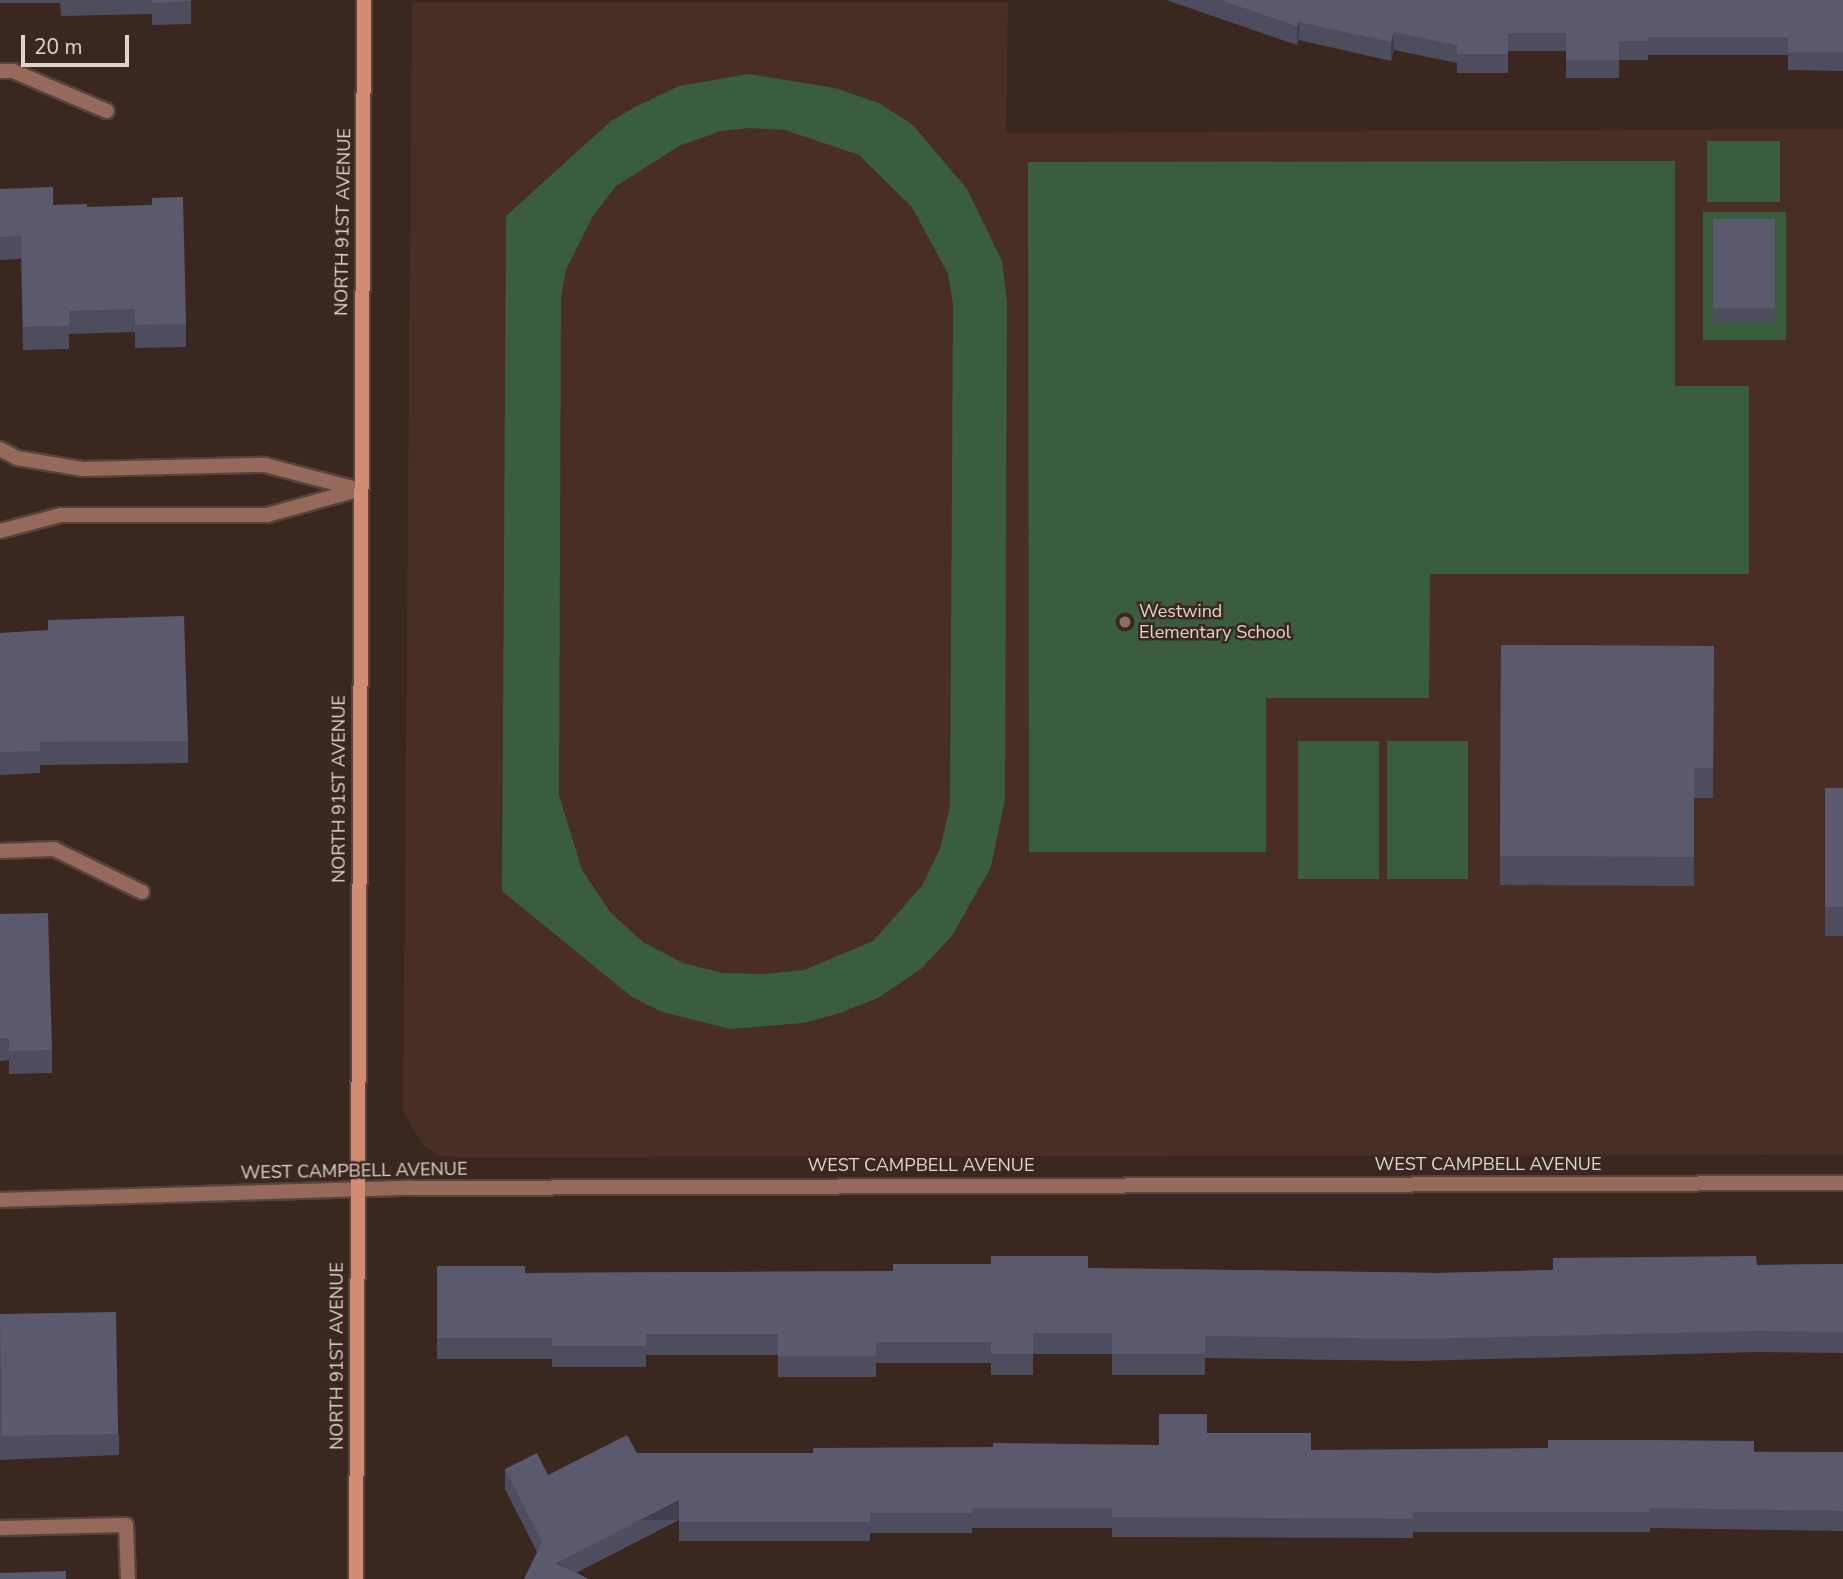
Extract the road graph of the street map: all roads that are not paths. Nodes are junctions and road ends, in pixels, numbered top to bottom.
1 (365, 0) edge
2 (0, 71) edge
3 (107, 111) dead end
4 (0, 449) edge
5 (360, 490) junction
6 (0, 531) edge
7 (0, 850) edge
8 (142, 892) dead end
9 (1843, 1182) edge
10 (356, 1188) junction
11 (0, 1200) edge
12 (0, 1528) edge
13 (128, 1579) edge
14 (356, 1579) edge

1 - 5 main road, NORTH 91ST AVENUE
2 - 3 street
4 - 5 street
5 - 6 street
5 - 10 main road, NORTH 91ST AVENUE
7 - 8 street
9 - 10 street, WEST CAMPBELL AVENUE
10 - 11 street, WEST CAMPBELL AVENUE
10 - 14 main road, NORTH 91ST AVENUE
12 - 13 street

